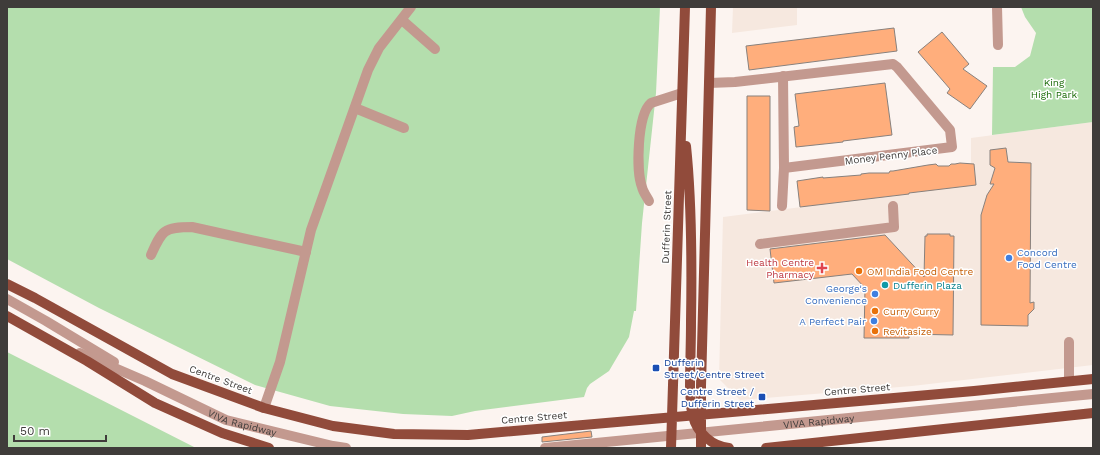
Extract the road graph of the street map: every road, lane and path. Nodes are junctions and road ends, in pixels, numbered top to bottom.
1 (411, 7) edge
2 (685, 7) edge
3 (710, 7) edge
4 (997, 7) edge
5 (402, 20) junction
6 (998, 45) dead end
7 (435, 49) dead end
8 (782, 76) junction
9 (709, 83) junction
10 (682, 99) junction
11 (354, 108) junction
12 (404, 128) dead end
13 (784, 168) junction
14 (649, 201) dead end
15 (782, 206) dead end
16 (892, 206) dead end
17 (760, 244) dead end
18 (306, 252) junction
19 (151, 255) dead end
20 (7, 284) edge
21 (7, 299) edge
22 (7, 316) edge
23 (52, 341) junction
24 (1068, 342) dead end
25 (1093, 379) edge
26 (145, 381) junction
27 (1069, 381) junction
28 (1093, 394) edge
29 (264, 408) junction
30 (1093, 413) edge
31 (697, 415) junction
32 (672, 417) junction
33 (701, 432) junction
34 (672, 435) junction
35 (269, 448) edge
36 (346, 448) edge
37 (545, 448) edge
38 (671, 448) edge
39 (701, 448) edge
40 (729, 448) edge
41 (766, 448) edge

1 - 5 street
2 - 10 main road, Dufferin Street
3 - 9 main road
4 - 6 street
5 - 7 street
5 - 11 street
8 - 9 street, Money Penny Place
8 - 13 street
8 - 13 street, Money Penny Place
9 - 31 main road
10 - 14 street
10 - 31 main road
10 - 32 main road, Dufferin Street
11 - 12 street
11 - 18 street
13 - 15 street
16 - 17 street
18 - 19 street
18 - 29 street
20 - 29 main road, Centre Street
21 - 26 street, VIVA Rapidway
22 - 23 main road
23 - 26 street, VIVA Rapidway
23 - 35 main road
24 - 27 street
25 - 27 main road, Centre Street
26 - 36 street, VIVA Rapidway
27 - 31 main road, Centre Street
28 - 33 street, VIVA Rapidway
29 - 32 main road, Centre Street
30 - 41 main road
31 - 32 main road, Centre Street
31 - 33 main road
32 - 34 main road, Dufferin Street
33 - 34 street, VIVA Rapidway
33 - 39 main road
33 - 40 main road
34 - 37 street, VIVA Rapidway
34 - 38 main road, Dufferin Street

